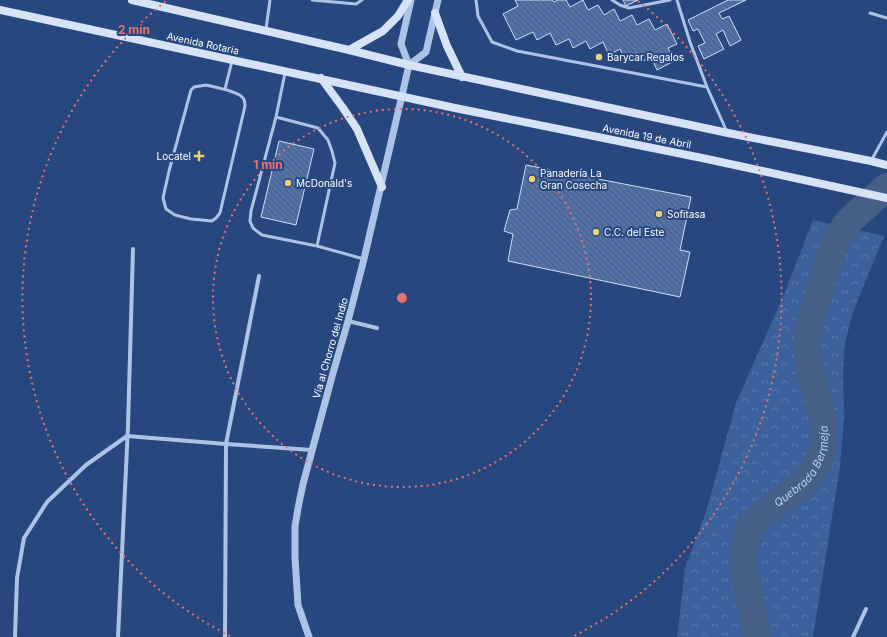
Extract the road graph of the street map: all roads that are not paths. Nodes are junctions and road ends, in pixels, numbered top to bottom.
1 (132, 0) edge
2 (270, 0) edge
3 (312, 0) edge
4 (362, 0) edge
5 (410, 0) edge
6 (438, 0) edge
7 (476, 0) edge
8 (612, 0) edge
9 (670, 0) edge
10 (677, 0) edge
11 (0, 10) edge
12 (435, 13) junction
13 (870, 13) dead end
14 (887, 18) edge
15 (266, 31) junction
16 (348, 50) junction
17 (232, 59) junction
18 (409, 65) junction
19 (286, 71) junction
20 (462, 76) junction
21 (321, 78) junction
22 (707, 87) junction
23 (225, 89) junction
24 (402, 96) junction
25 (276, 117) junction
26 (887, 132) edge
27 (728, 133) junction
28 (871, 161) junction
29 (887, 165) edge
30 (382, 187) junction
31 (887, 198) edge
32 (317, 246) junction
33 (133, 248) dead end
34 (364, 259) junction
35 (260, 276) dead end
36 (348, 321) junction
37 (377, 328) dead end
38 (127, 436) junction
39 (226, 444) junction
40 (312, 450) junction
41 (866, 609) dead end
42 (14, 637) edge
43 (118, 637) edge
44 (225, 637) edge
45 (309, 637) edge
46 (853, 637) edge

1 - 15 main road
2 - 15 lane
3 - 4 lane
5 - 16 main road
5 - 18 street
6 - 12 street
7 - 22 lane
8 - 9 lane
10 - 22 lane
11 - 17 main road, Avenida Rotaria
12 - 18 street
12 - 20 main road
13 - 14 lane
15 - 16 main road
16 - 18 main road
17 - 19 main road, Avenida Rotaria
17 - 23 lane
18 - 20 main road, Avenida 19 de Abril
18 - 24 street, Vía al Chorro del Indio
19 - 21 main road, Avenida Rotaria
19 - 25 lane
20 - 27 main road, Avenida 19 de Abril
21 - 24 main road, Avenida Rotaria
21 - 30 main road
22 - 27 lane
23 - 23 lane
24 - 30 street, Vía al Chorro del Indio
24 - 31 main road, Avenida 19 de Abril
25 - 32 lane
25 - 32 lane
26 - 28 lane
27 - 28 main road, Avenida 19 de Abril
28 - 29 main road, Avenida 19 de Abril
30 - 34 street, Vía al Chorro del Indio
32 - 34 lane
33 - 38 street
34 - 36 street, Vía al Chorro del Indio
35 - 39 street
36 - 37 street
36 - 40 street, Vía al Chorro del Indio
38 - 39 street
38 - 42 street
38 - 43 street
39 - 40 street
39 - 44 street
40 - 45 street, Vía al Chorro del Indio
41 - 46 street

